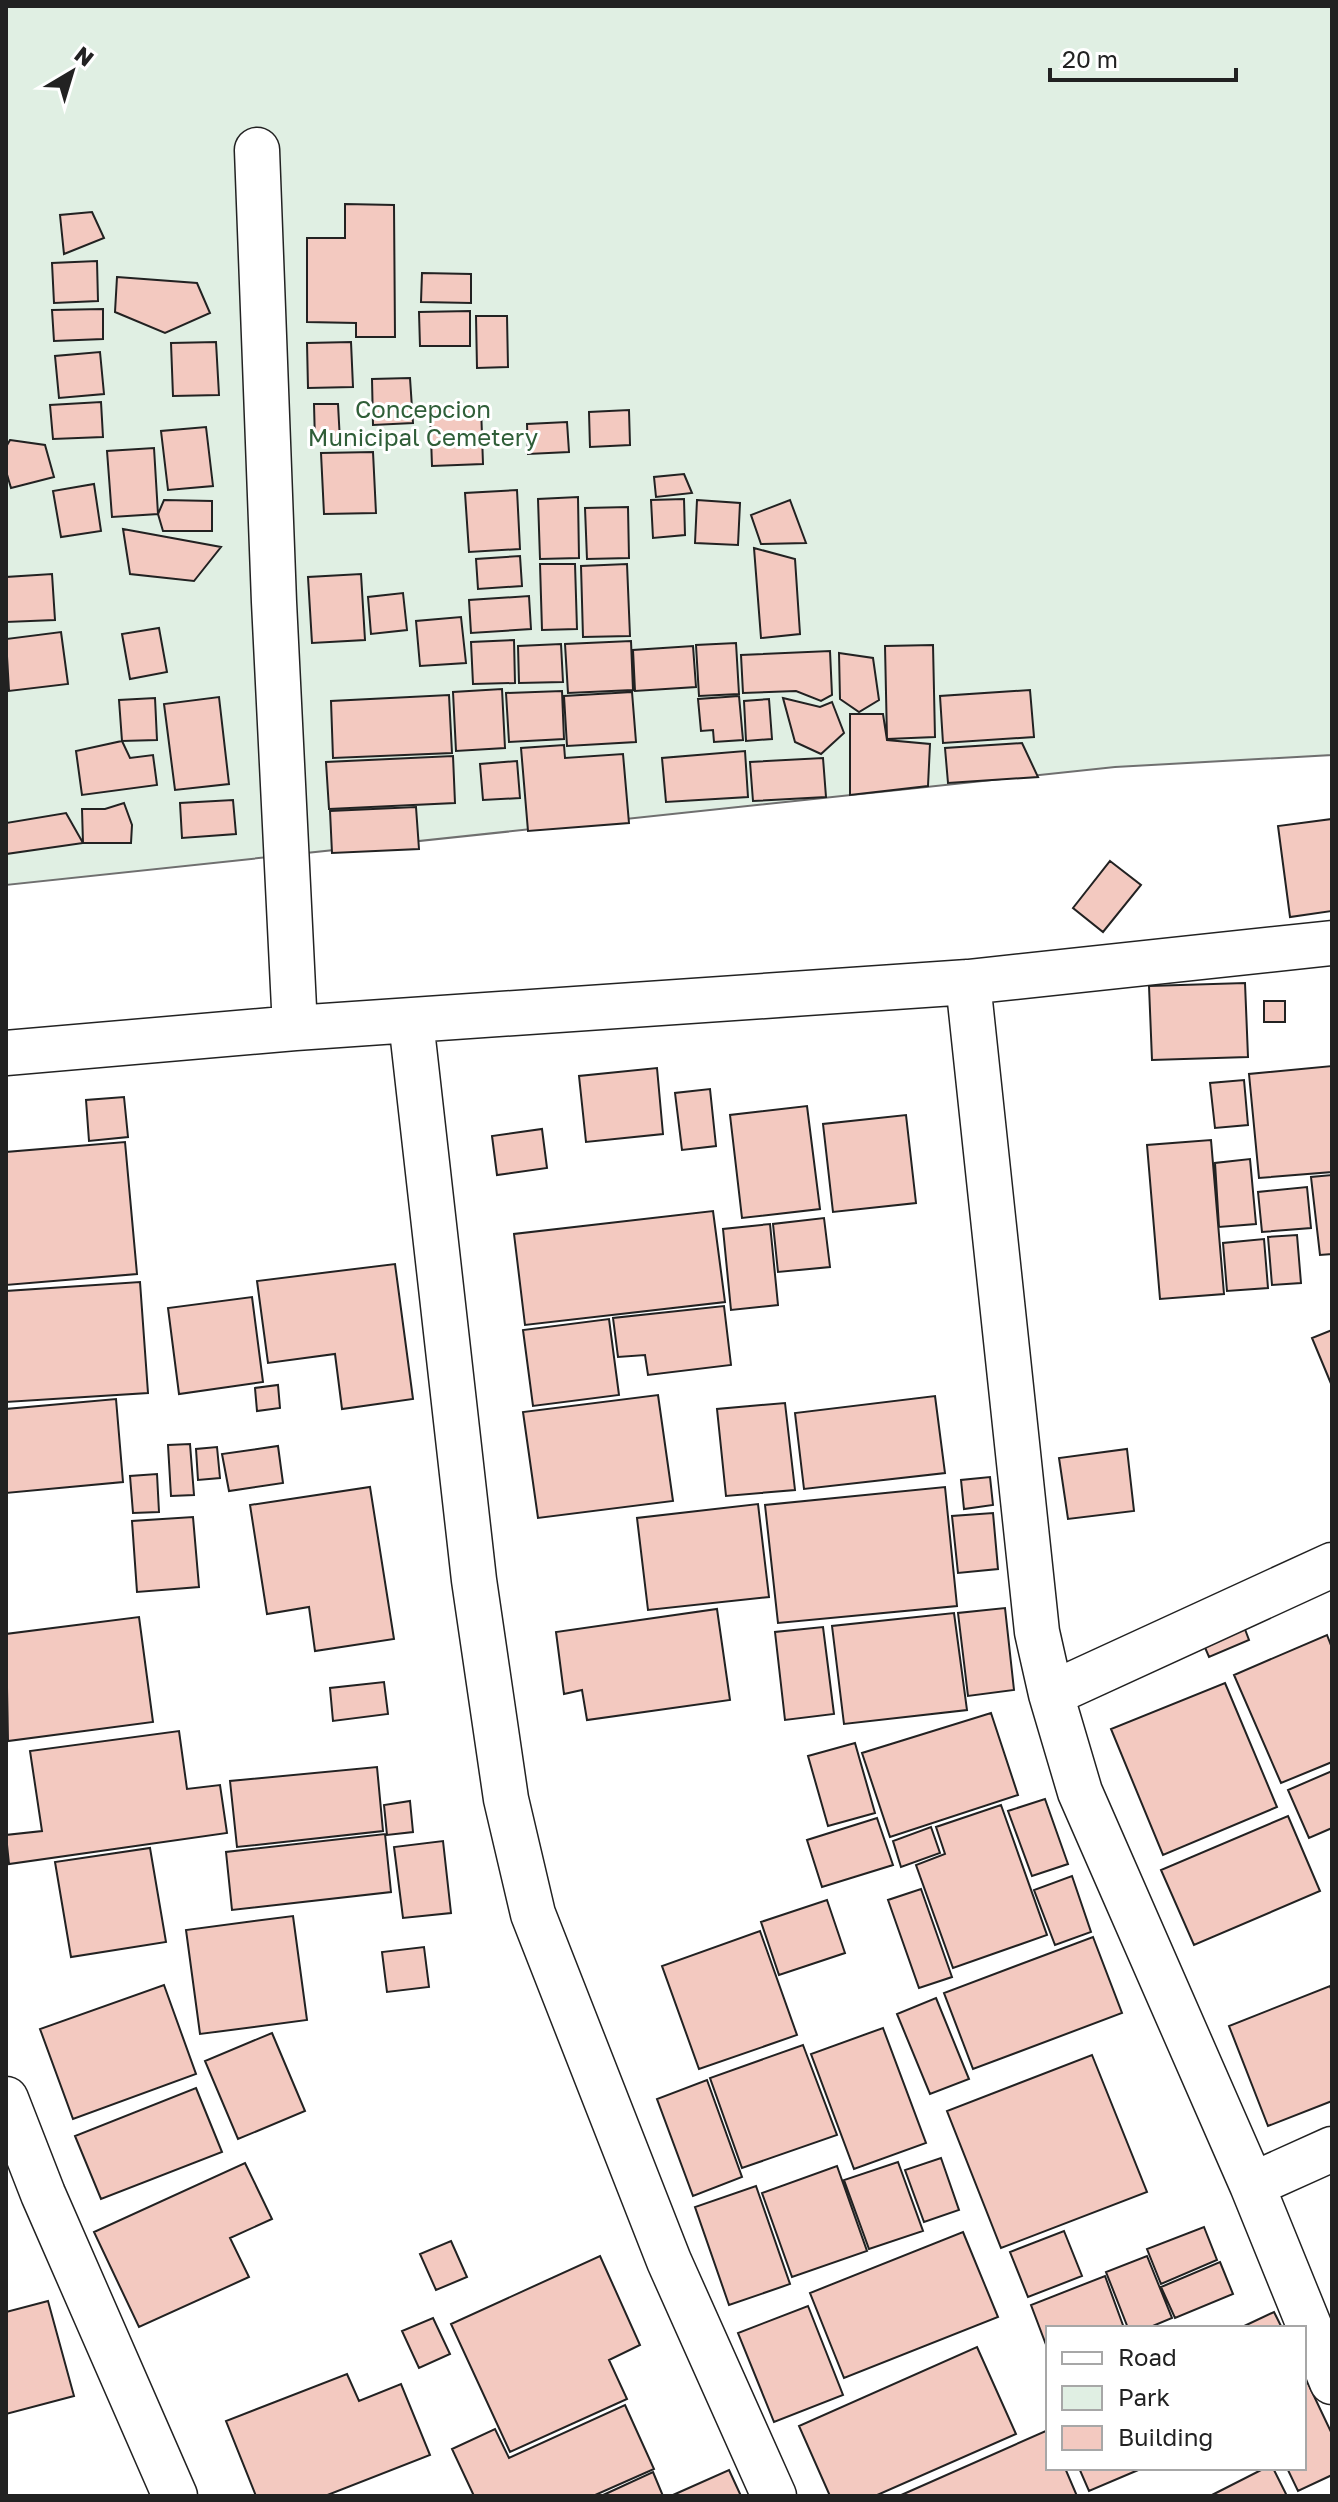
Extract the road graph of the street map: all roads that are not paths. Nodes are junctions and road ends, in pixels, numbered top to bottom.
1 (257, 150) dead end
2 (1332, 943) edge
3 (968, 982) junction
4 (411, 1021) junction
5 (295, 1028) junction
6 (6, 1053) edge
7 (1332, 1565) edge
8 (1051, 1694) junction
9 (6, 2099) edge
10 (1332, 2149) edge
11 (1252, 2185) junction
12 (1332, 2382) edge
13 (175, 2496) edge
14 (774, 2496) edge

1 - 5 street
2 - 3 street
3 - 4 street
3 - 8 street
4 - 5 street
4 - 14 street
5 - 6 street
7 - 8 street
8 - 11 street
9 - 13 street
10 - 11 street
11 - 12 street

